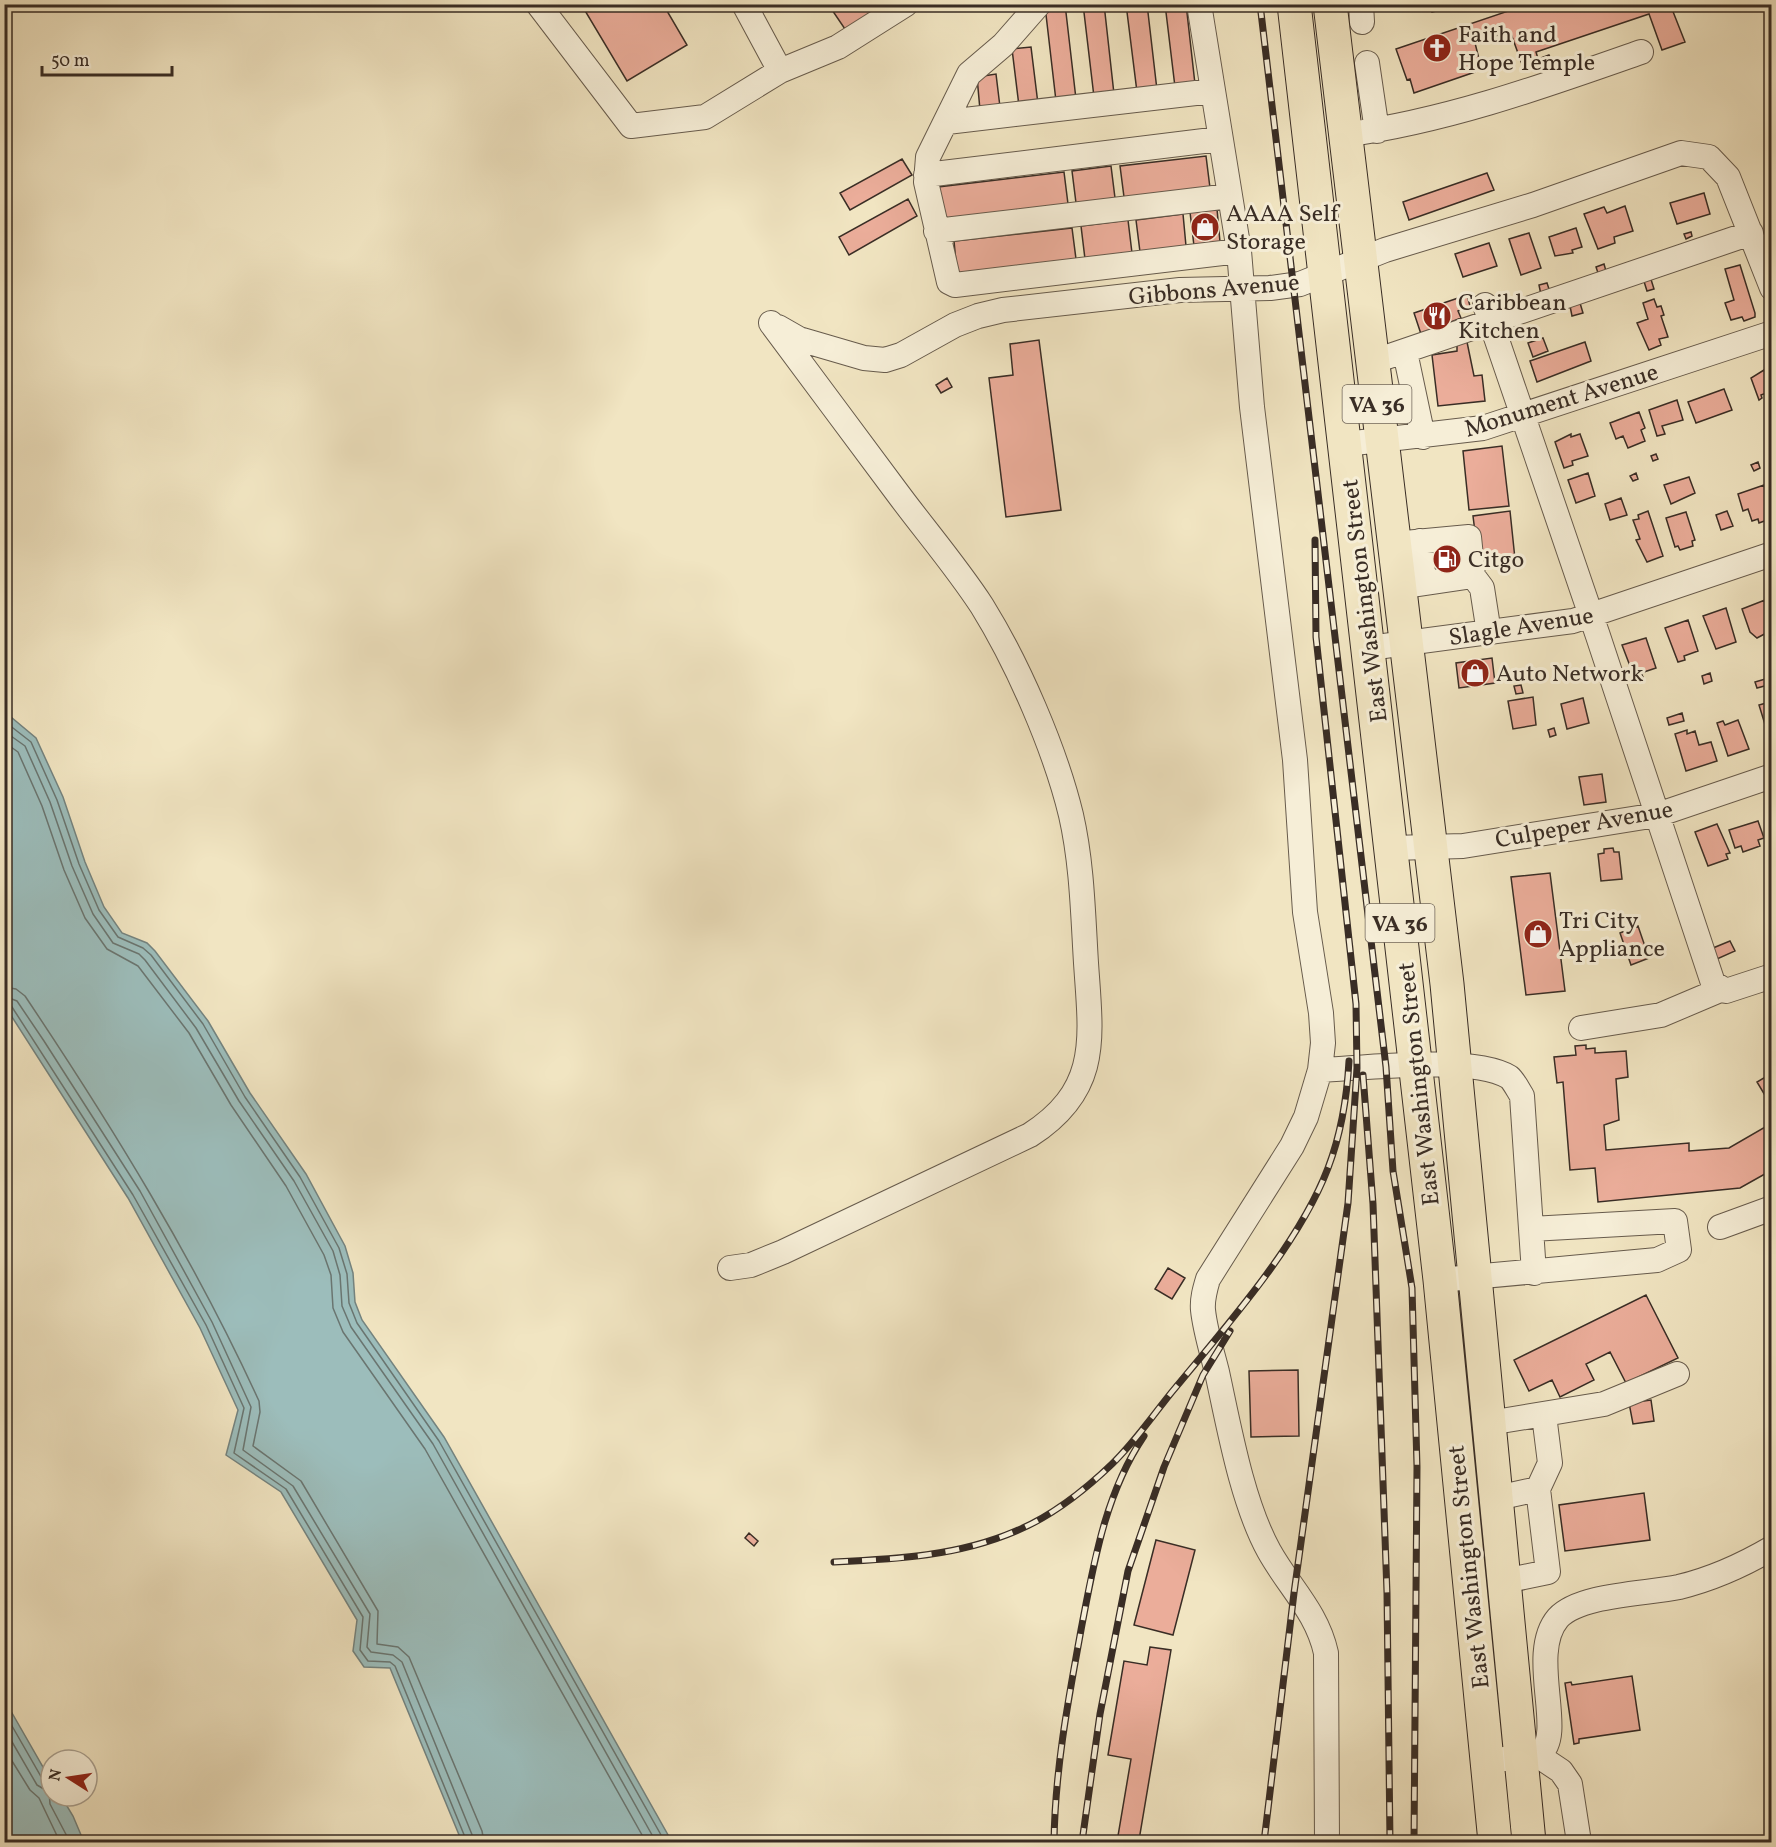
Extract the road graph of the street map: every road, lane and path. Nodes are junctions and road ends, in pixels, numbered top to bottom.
1 (538, 4) edge
2 (744, 4) edge
3 (906, 4) edge
4 (1039, 4) edge
5 (1199, 4) edge
6 (1294, 4) edge
7 (1330, 4) edge
8 (1641, 52) dead end
9 (1367, 63) dead end
10 (780, 71) junction
11 (1213, 91) junction
12 (947, 122) junction
13 (1377, 131) junction
14 (1344, 135) junction
15 (1221, 139) junction
16 (926, 175) junction
17 (1230, 196) junction
18 (936, 231) junction
19 (1751, 233) junction
20 (1239, 251) junction
21 (1359, 261) junction
22 (1326, 275) junction
23 (1772, 288) edge
24 (1243, 289) junction
25 (1487, 314) junction
26 (1772, 333) edge
27 (1405, 352) junction
28 (1372, 362) junction
29 (1413, 392) junction
30 (1376, 399) junction
31 (1521, 417) junction
32 (1423, 437) junction
33 (1382, 441) junction
34 (1346, 444) junction
35 (1772, 554) edge
36 (1426, 562) junction
37 (1473, 576) junction
38 (1591, 616) junction
39 (1489, 633) junction
40 (1406, 644) junction
41 (1369, 648) junction
42 (1772, 776) edge
43 (1657, 815) junction
44 (1392, 848) junction
45 (1431, 848) junction
46 (1772, 976) edge
47 (1720, 990) junction
48 (1581, 1028) dead end
49 (1455, 1065) junction
50 (1415, 1066) junction
51 (1320, 1070) junction
52 (1772, 1208) edge
53 (1720, 1227) dead end
54 (1531, 1229) junction
55 (730, 1268) dead end
56 (1534, 1273) junction
57 (1475, 1278) junction
58 (1440, 1280) junction
59 (1677, 1374) dead end
60 (1544, 1415) junction
61 (1490, 1424) junction
62 (1538, 1489) junction
63 (1497, 1498) junction
64 (1772, 1548) edge
65 (1505, 1581) junction
66 (1529, 1756) junction
67 (1487, 1761) junction
68 (1327, 1842) edge
69 (1495, 1842) edge
70 (1529, 1842) edge
71 (1579, 1842) edge

1 - 10 street
2 - 10 street
3 - 10 street
4 - 12 street
5 - 11 street
6 - 22 highway, East Washington Street / VA 36
7 - 14 highway, East Washington Street / VA 36
8 - 13 street
9 - 13 street
11 - 12 street
11 - 15 street
12 - 16 street
13 - 14 street
14 - 21 highway, East Washington Street / VA 36
15 - 16 street
15 - 17 street
16 - 18 street
17 - 18 street
17 - 20 street
18 - 20 street
19 - 21 street, Gibbons Avenue
19 - 23 street, Gibbons Avenue
19 - 25 street
20 - 24 street
21 - 22 street, Gibbons Avenue
21 - 28 highway, East Washington Street / VA 36
22 - 24 street, Gibbons Avenue
22 - 34 highway, East Washington Street / VA 36
24 - 51 street
24 - 55 street, Gibbons Avenue
25 - 27 street
25 - 31 street
26 - 31 street, Monument Avenue
27 - 28 street
27 - 29 street
28 - 30 highway, East Washington Street / VA 36
29 - 30 street
29 - 32 street
30 - 33 highway, East Washington Street / VA 36
31 - 32 street, Monument Avenue
31 - 38 street
32 - 33 street, Monument Avenue
33 - 34 street, Monument Avenue
33 - 36 highway, East Washington Street / VA 36
34 - 41 highway, East Washington Street / VA 36
35 - 38 street, Slagle Avenue
36 - 37 street
36 - 37 street
36 - 40 highway, East Washington Street / VA 36
37 - 39 street
38 - 39 street, Slagle Avenue
38 - 43 street
39 - 40 street, Slagle Avenue
40 - 41 street, Slagle Avenue
40 - 45 highway, East Washington Street / VA 36
41 - 44 highway, East Washington Street / VA 36
42 - 43 street, Culpeper Avenue
43 - 45 street, Culpeper Avenue
43 - 47 street
44 - 45 street, Culpeper Avenue
44 - 50 highway, East Washington Street / VA 36
45 - 49 highway, East Washington Street / VA 36
46 - 47 street
47 - 48 street
49 - 50 street
49 - 54 street
49 - 57 highway, East Washington Street / VA 36
50 - 51 street
50 - 58 highway, East Washington Street / VA 36
51 - 68 street
52 - 53 street
54 - 56 street
54 - 56 street
56 - 57 street
57 - 58 street
57 - 61 highway, East Washington Street / VA 36
58 - 67 highway, East Washington Street / VA 36
59 - 60 street
60 - 61 street
60 - 62 street
61 - 63 highway, East Washington Street / VA 36
62 - 63 street
62 - 65 street
63 - 65 highway, East Washington Street / VA 36
64 - 66 street
65 - 66 highway, East Washington Street / VA 36
66 - 67 street
66 - 70 highway, East Washington Street / VA 36
66 - 71 street
67 - 69 highway, East Washington Street / VA 36

